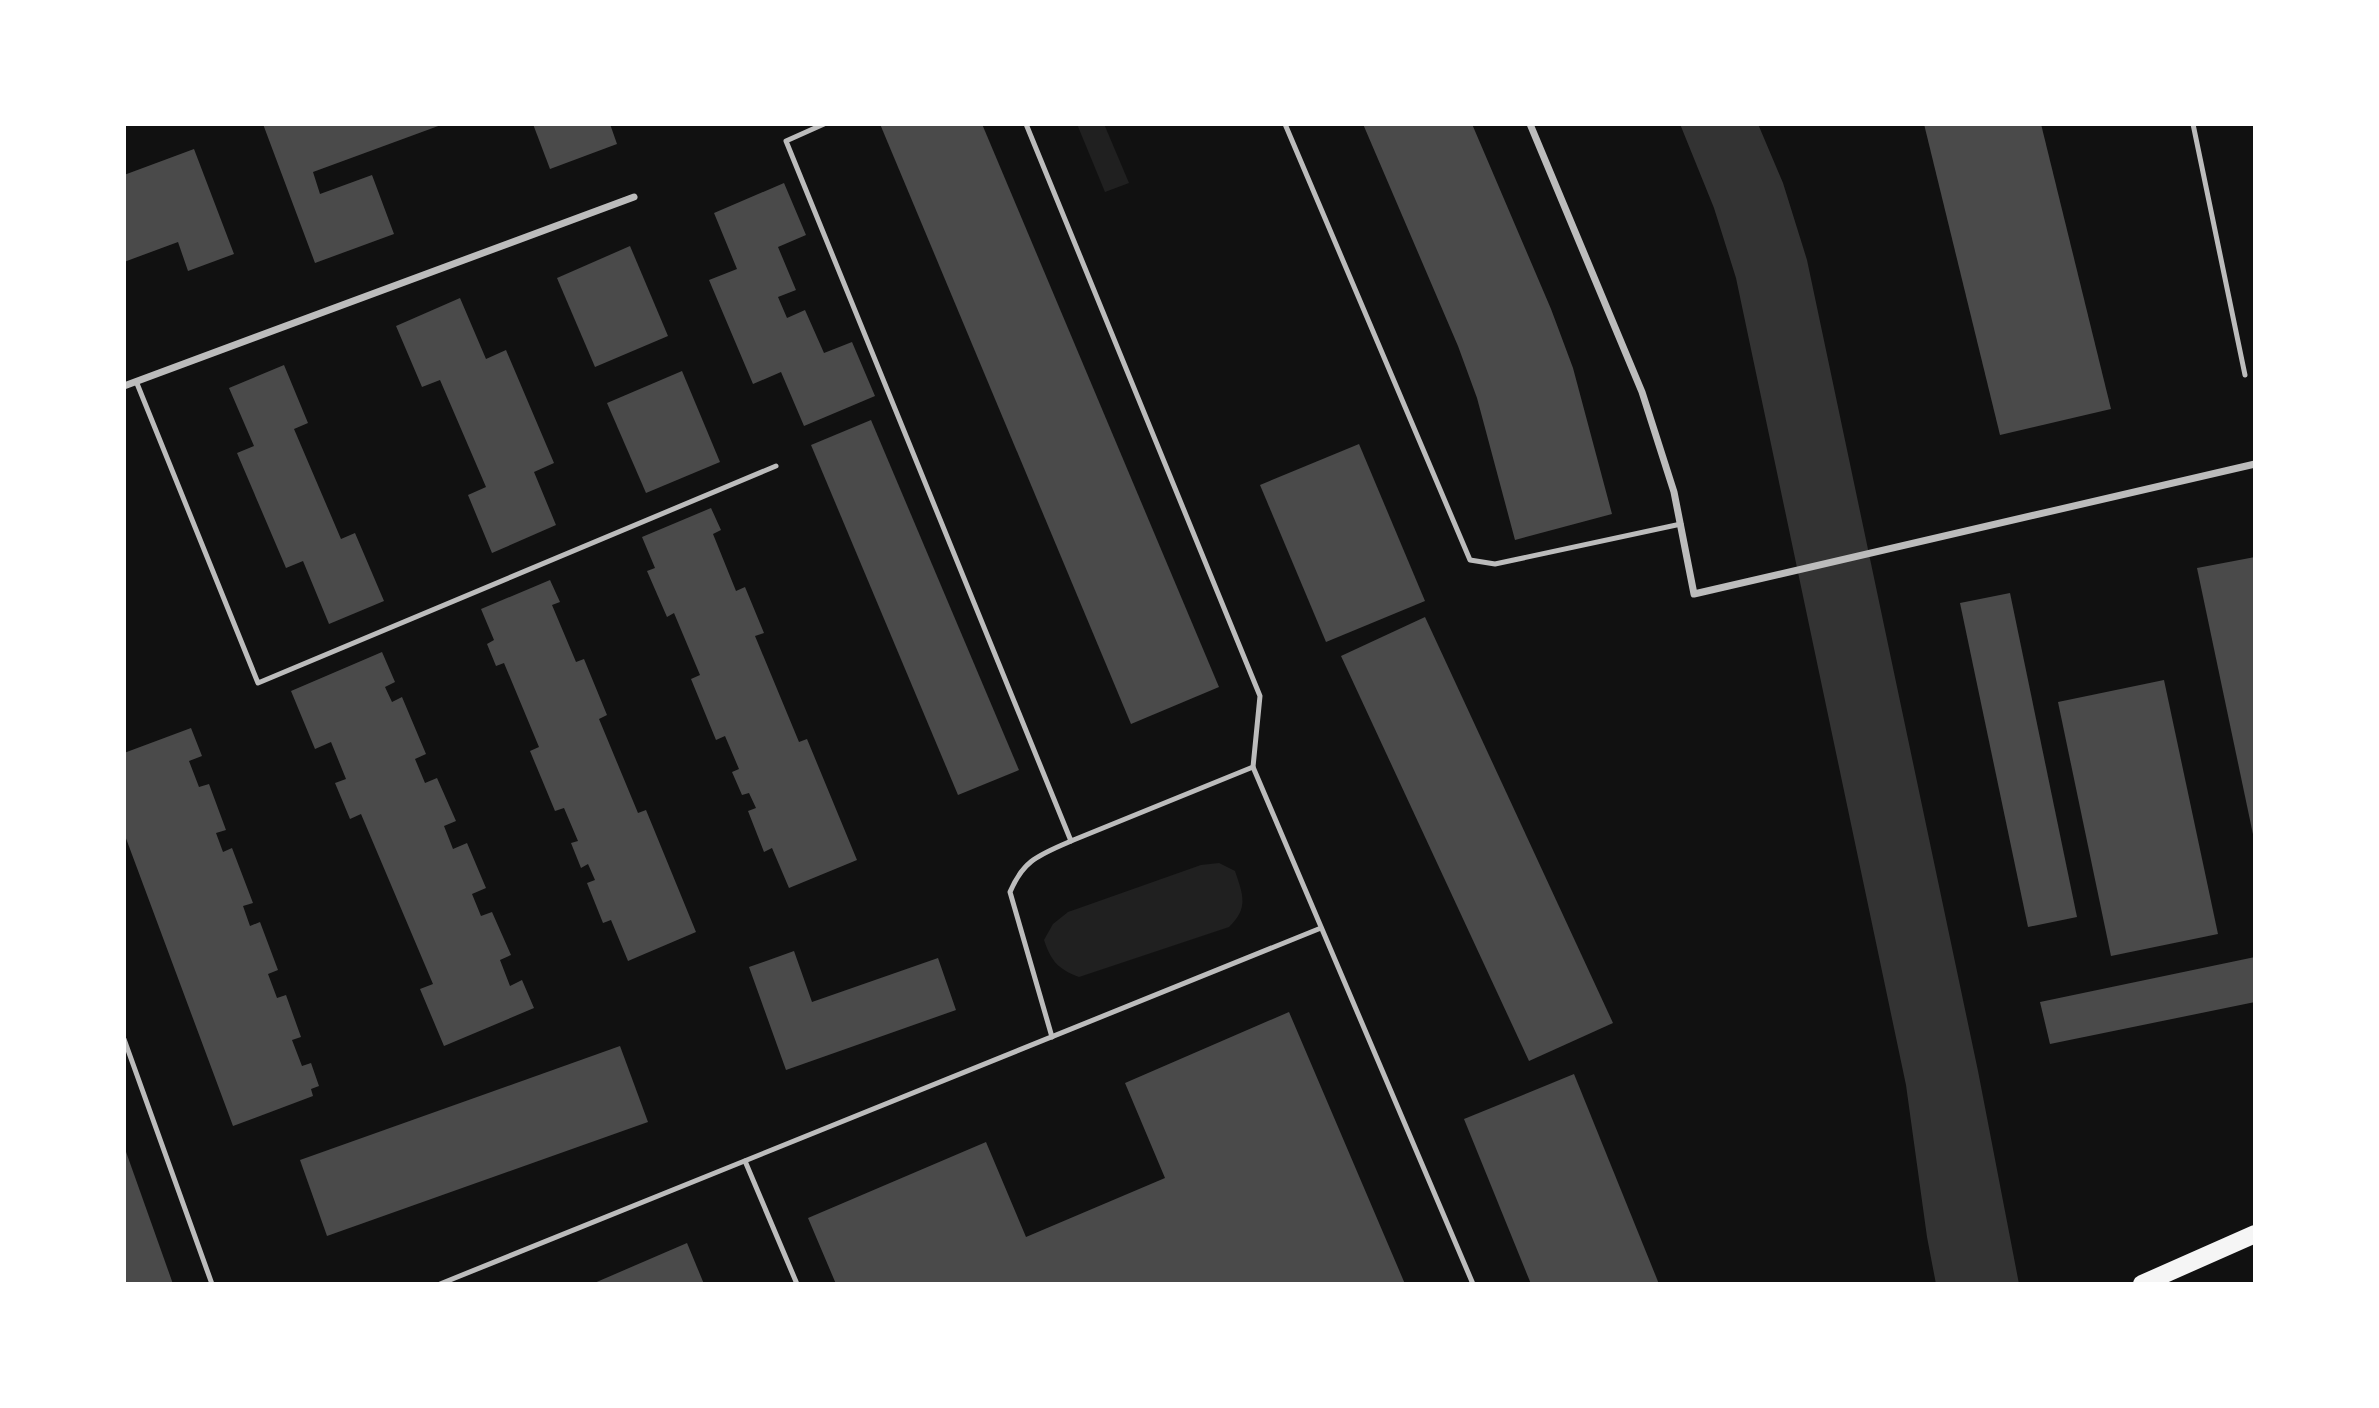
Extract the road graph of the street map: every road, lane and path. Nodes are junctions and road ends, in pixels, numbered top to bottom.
1 (824, 124) edge
2 (1026, 124) edge
3 (1285, 124) edge
4 (1530, 124) edge
5 (2193, 124) edge
6 (634, 197) dead end
7 (2245, 375) dead end
8 (136, 381) junction
9 (124, 386) edge
10 (2255, 464) edge
11 (776, 466) dead end
12 (1681, 524) junction
13 (1253, 767) junction
14 (1071, 841) junction
15 (1321, 928) junction
16 (1052, 1037) junction
17 (124, 1039) edge
18 (746, 1161) junction
19 (2255, 1234) edge
20 (212, 1284) edge
21 (440, 1284) edge
22 (797, 1284) edge
23 (1473, 1284) edge
24 (2142, 1284) edge

1 - 14 lane
2 - 13 lane
3 - 12 lane
4 - 12 street
5 - 7 lane
6 - 8 street
8 - 9 street
8 - 11 lane
10 - 12 street
13 - 14 lane
13 - 15 lane
14 - 16 lane
15 - 16 lane
15 - 23 lane
16 - 18 lane
17 - 20 lane
18 - 21 lane
18 - 22 lane
19 - 24 main road

